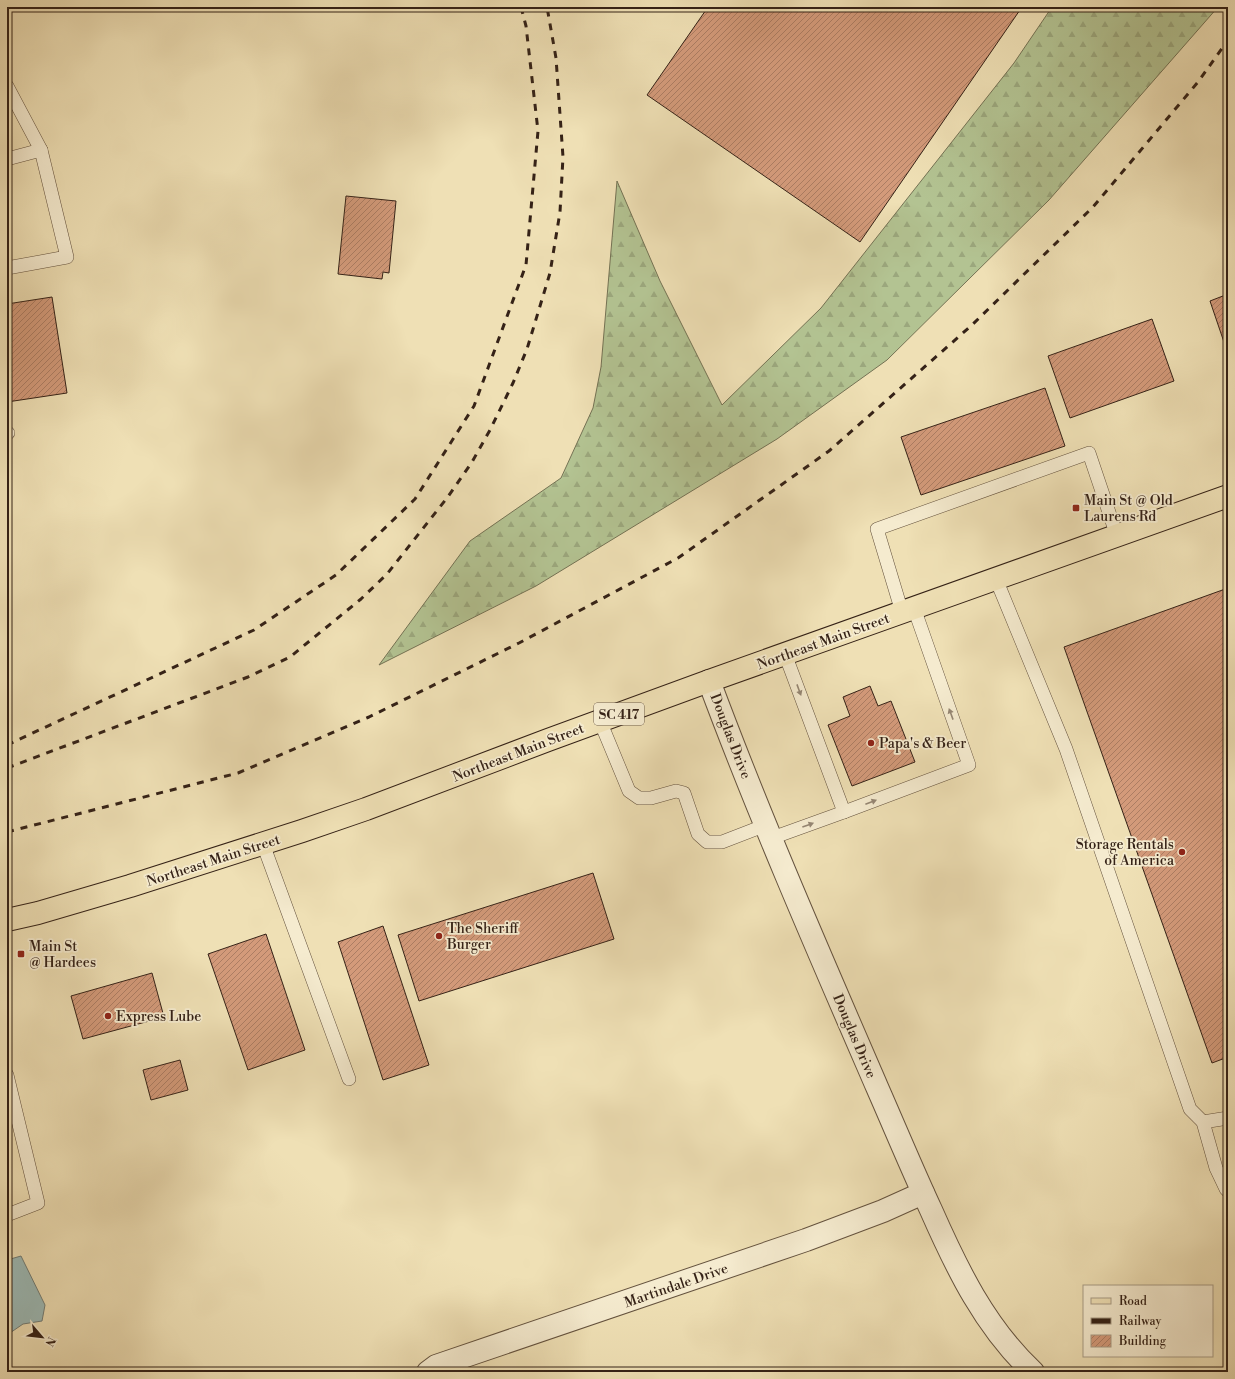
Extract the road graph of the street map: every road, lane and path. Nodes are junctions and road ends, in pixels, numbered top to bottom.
1 (7, 86) edge
2 (41, 150) junction
3 (7, 159) edge
4 (7, 268) edge
5 (1228, 496) edge
6 (1117, 536) junction
7 (996, 579) junction
8 (908, 610) junction
9 (786, 654) junction
10 (709, 681) junction
11 (600, 721) junction
12 (844, 812) junction
13 (769, 831) junction
14 (263, 844) junction
15 (7, 920) edge
16 (7, 1075) edge
17 (348, 1079) dead end
18 (1228, 1118) edge
19 (1203, 1122) junction
20 (1228, 1191) edge
21 (923, 1193) junction
22 (7, 1215) edge
23 (428, 1372) edge
24 (1033, 1372) edge

1 - 2 lane
2 - 3 lane
2 - 4 lane
5 - 6 main road, Northeast Main Street / SC 417
6 - 7 main road, Northeast Main Street / SC 417
6 - 8 lane
7 - 8 main road, Northeast Main Street / SC 417
7 - 19 lane
8 - 9 main road, Northeast Main Street / SC 417
12 -> 8 lane
9 - 10 main road, Northeast Main Street / SC 417
9 -> 12 lane
10 - 11 main road, Northeast Main Street / SC 417
10 - 13 street, Douglas Drive
11 - 13 lane
11 - 14 main road, Northeast Main Street / SC 417
13 -> 12 lane
13 - 21 street, Douglas Drive
14 - 15 main road, Northeast Main Street / SC 417
14 - 17 lane
16 - 22 lane
18 - 19 lane
19 - 20 lane
21 - 23 street, Martindale Drive
21 - 24 street, Douglas Drive

